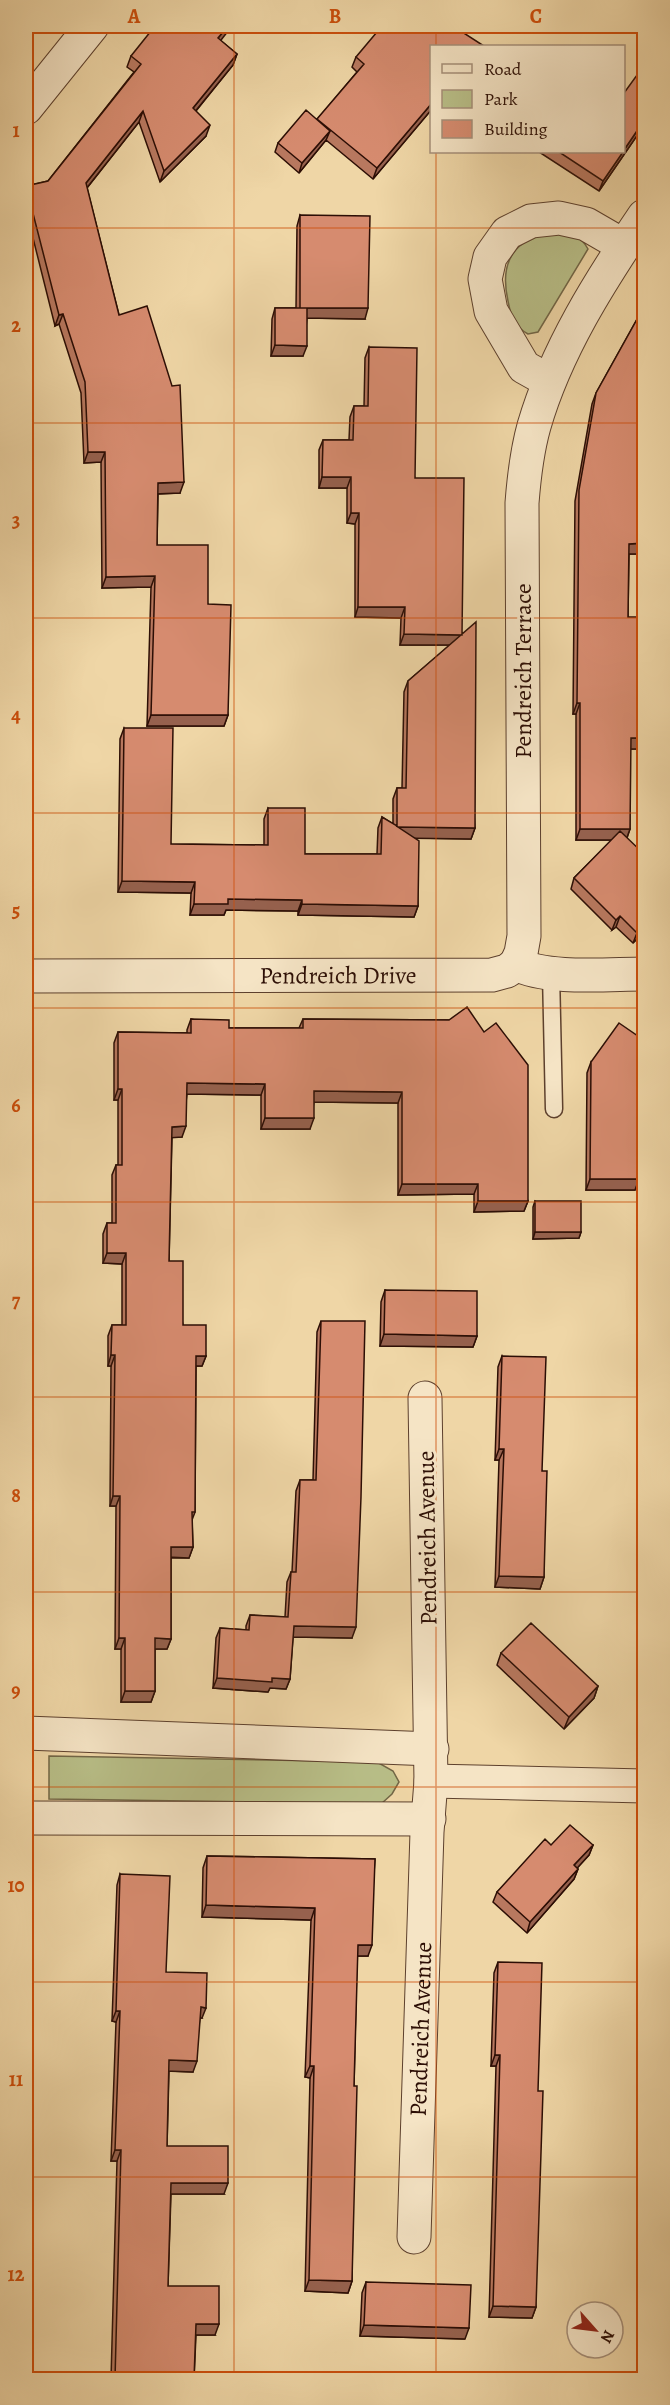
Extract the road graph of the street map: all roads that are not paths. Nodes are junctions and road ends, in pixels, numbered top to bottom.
1 (92, 26) edge
2 (26, 108) edge
3 (645, 216) edge
4 (624, 246) junction
5 (549, 381) junction
6 (516, 964) junction
7 (551, 973) junction
8 (645, 974) edge
9 (26, 976) edge
10 (554, 1108) dead end
11 (425, 1398) dead end
12 (26, 1733) edge
13 (432, 1749) junction
14 (431, 1781) junction
15 (645, 1786) edge
16 (26, 1818) edge
17 (429, 1819) junction
18 (414, 2237) dead end

1 - 2 street
3 - 4 street, Pendreich Terrace
4 - 5 street, Pendreich Terrace
4 - 5 street
5 - 6 street, Pendreich Terrace
6 - 7 street
6 - 9 street, Pendreich Drive
7 - 8 street
7 - 10 lane
11 - 13 street, Pendreich Avenue
12 - 13 street
13 - 14 street, Pendreich Avenue
14 - 15 street
14 - 17 street, Pendreich Avenue
16 - 17 street
17 - 18 street, Pendreich Avenue

